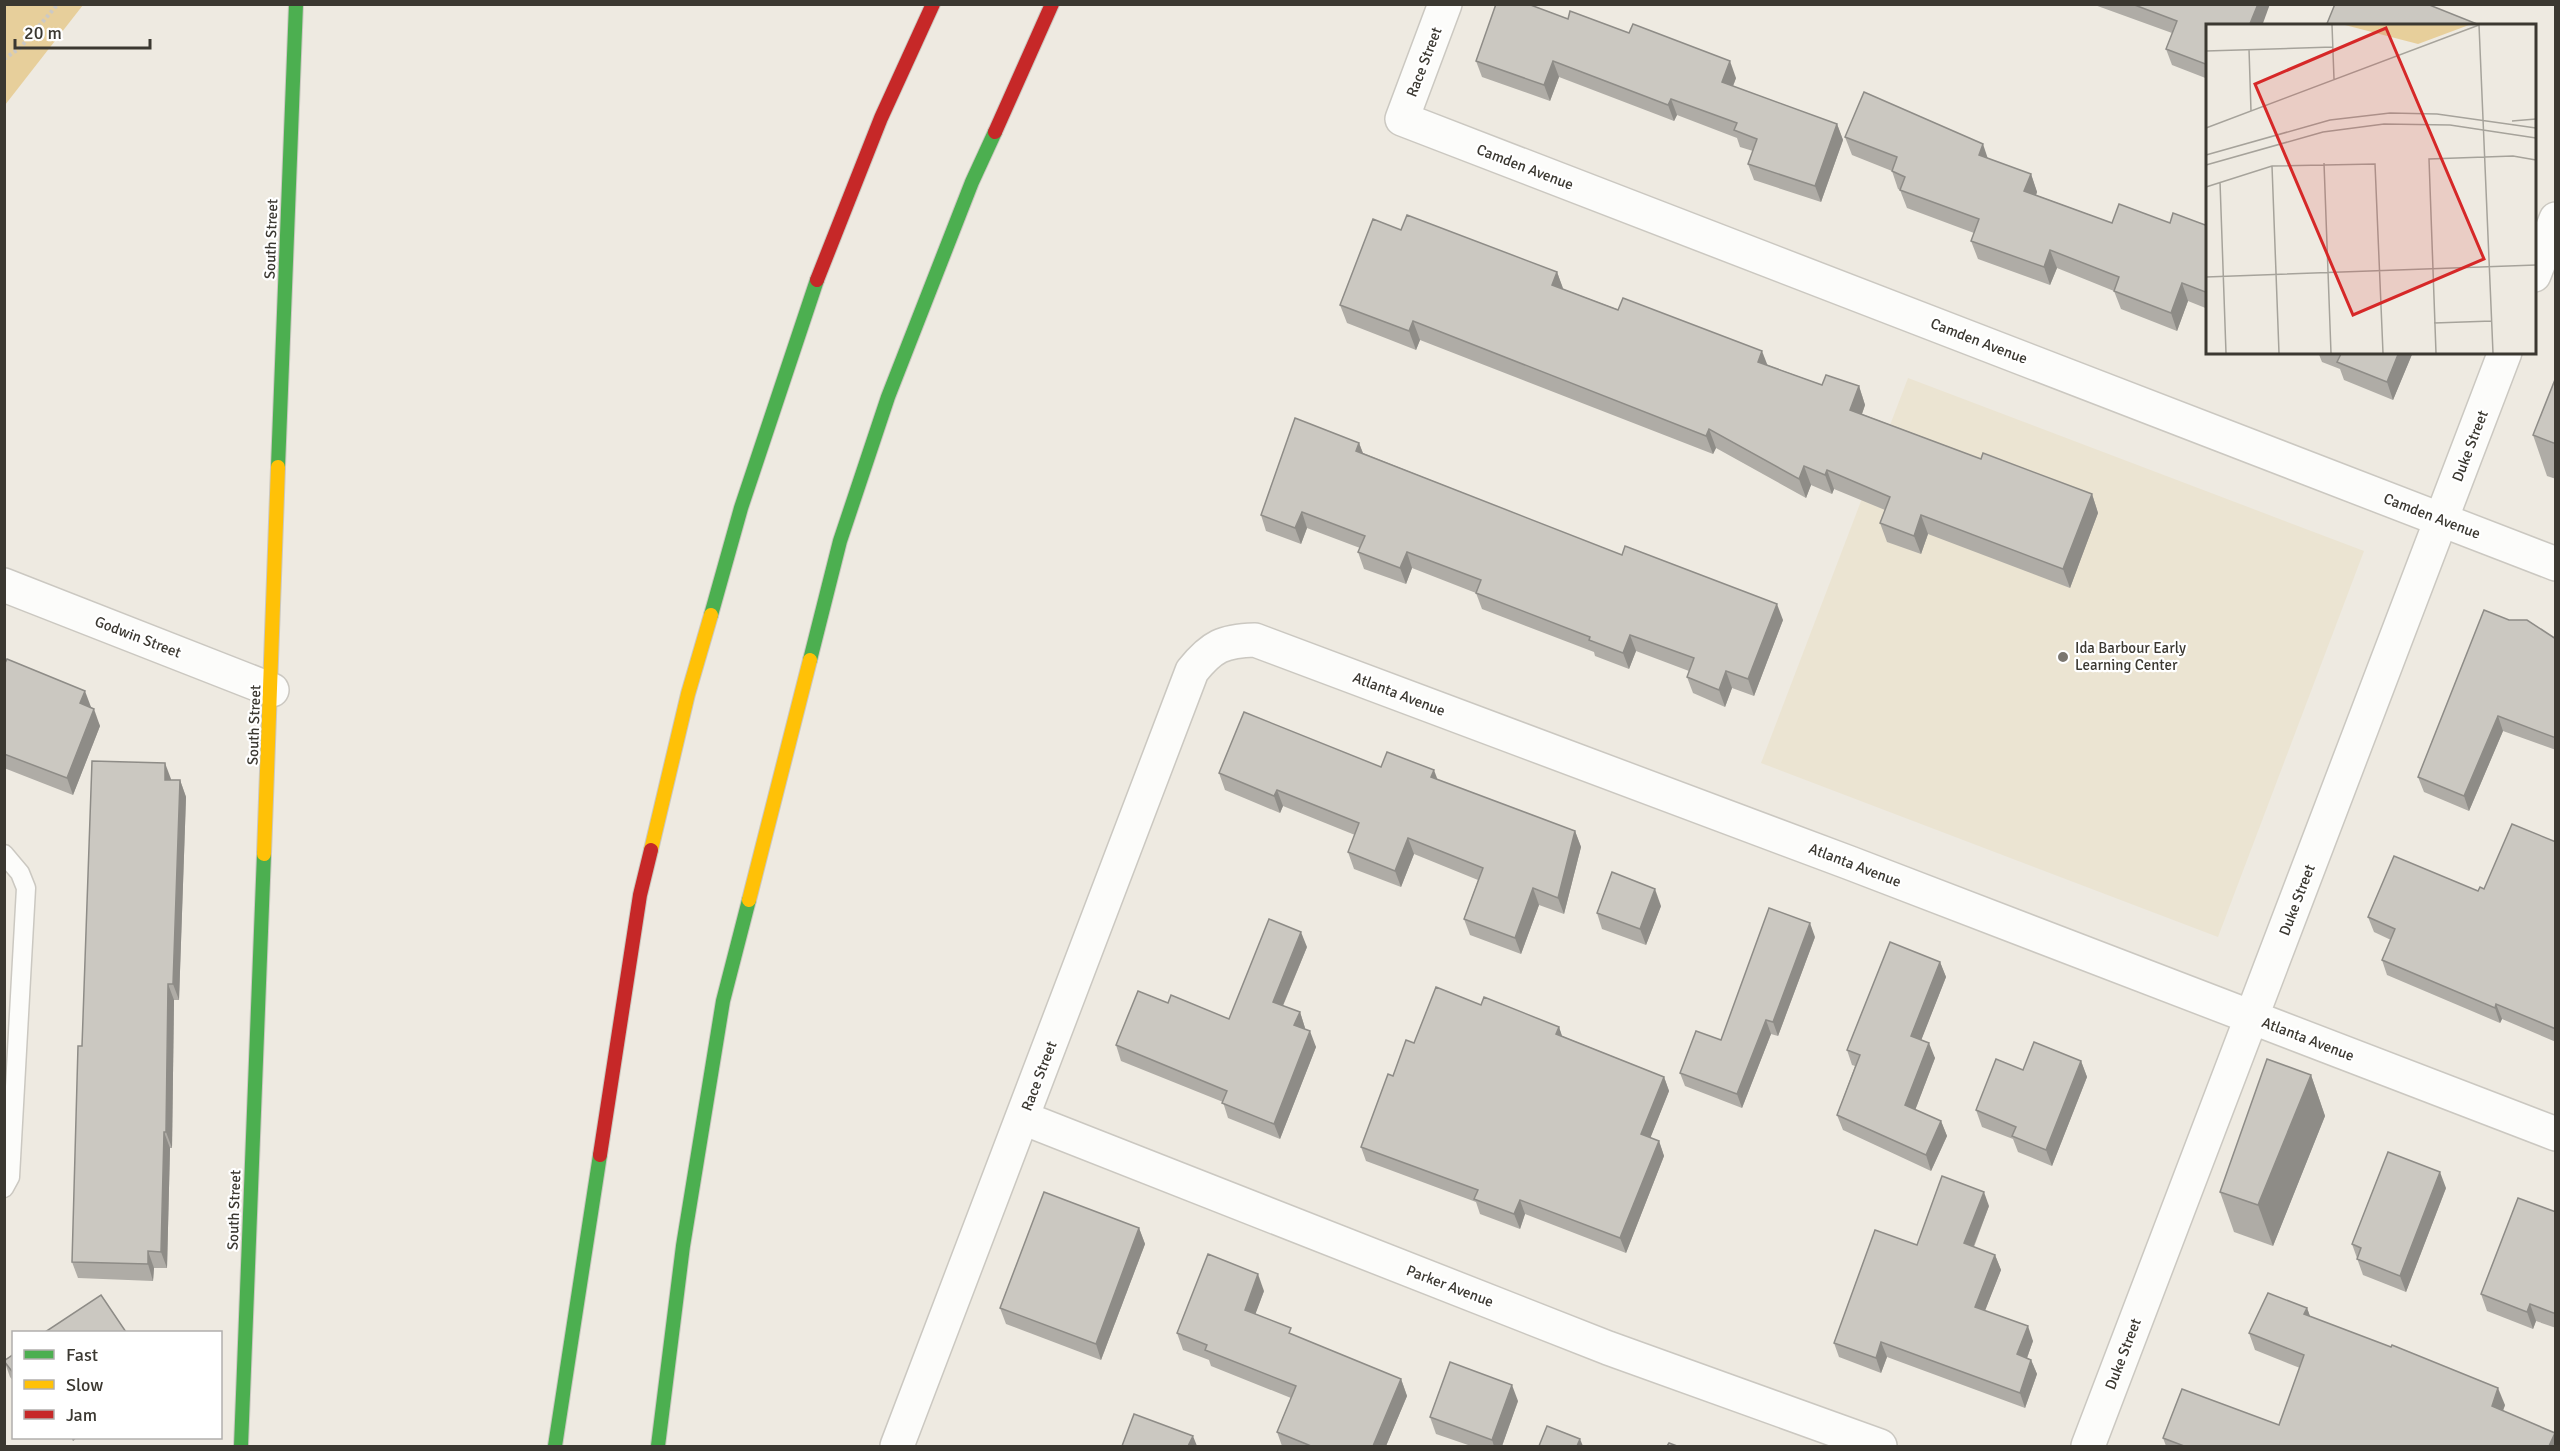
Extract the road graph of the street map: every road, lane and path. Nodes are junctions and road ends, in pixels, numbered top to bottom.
1 (58, 4) edge
2 (296, 4) edge
3 (933, 4) edge
4 (1052, 4) edge
5 (1445, 4) edge
6 (4, 59) edge
7 (1402, 119) joint
8 (2556, 219) edge
9 (2536, 272) edge
10 (2504, 354) edge
11 (2442, 520) junction
12 (2556, 564) edge
13 (4, 585) edge
14 (272, 690) junction
15 (1180, 705) joint
16 (4, 854) edge
17 (2252, 1017) junction
18 (1023, 1118) junction
19 (2556, 1134) edge
20 (4, 1188) edge
21 (241, 1446) edge
22 (555, 1446) edge
23 (658, 1446) edge
24 (897, 1446) edge
25 (1880, 1446) edge
26 (2088, 1446) edge

1 - 6 path
2 - 14 main road, South Street
3 - 22 main road
4 - 23 main road
5 - 7 street, Race Street
7 - 11 street, Camden Avenue
8 - 9 street
10 - 11 street, Duke Street
11 - 12 street, Camden Avenue
11 - 17 street, Duke Street
13 - 14 street, Godwin Street
14 - 21 main road, South Street
15 - 17 street, Atlanta Avenue
15 - 18 street, Race Street
16 - 20 lane
17 - 19 street, Atlanta Avenue
17 - 26 street, Duke Street
18 - 24 street, Race Street
18 - 25 street, Parker Avenue

